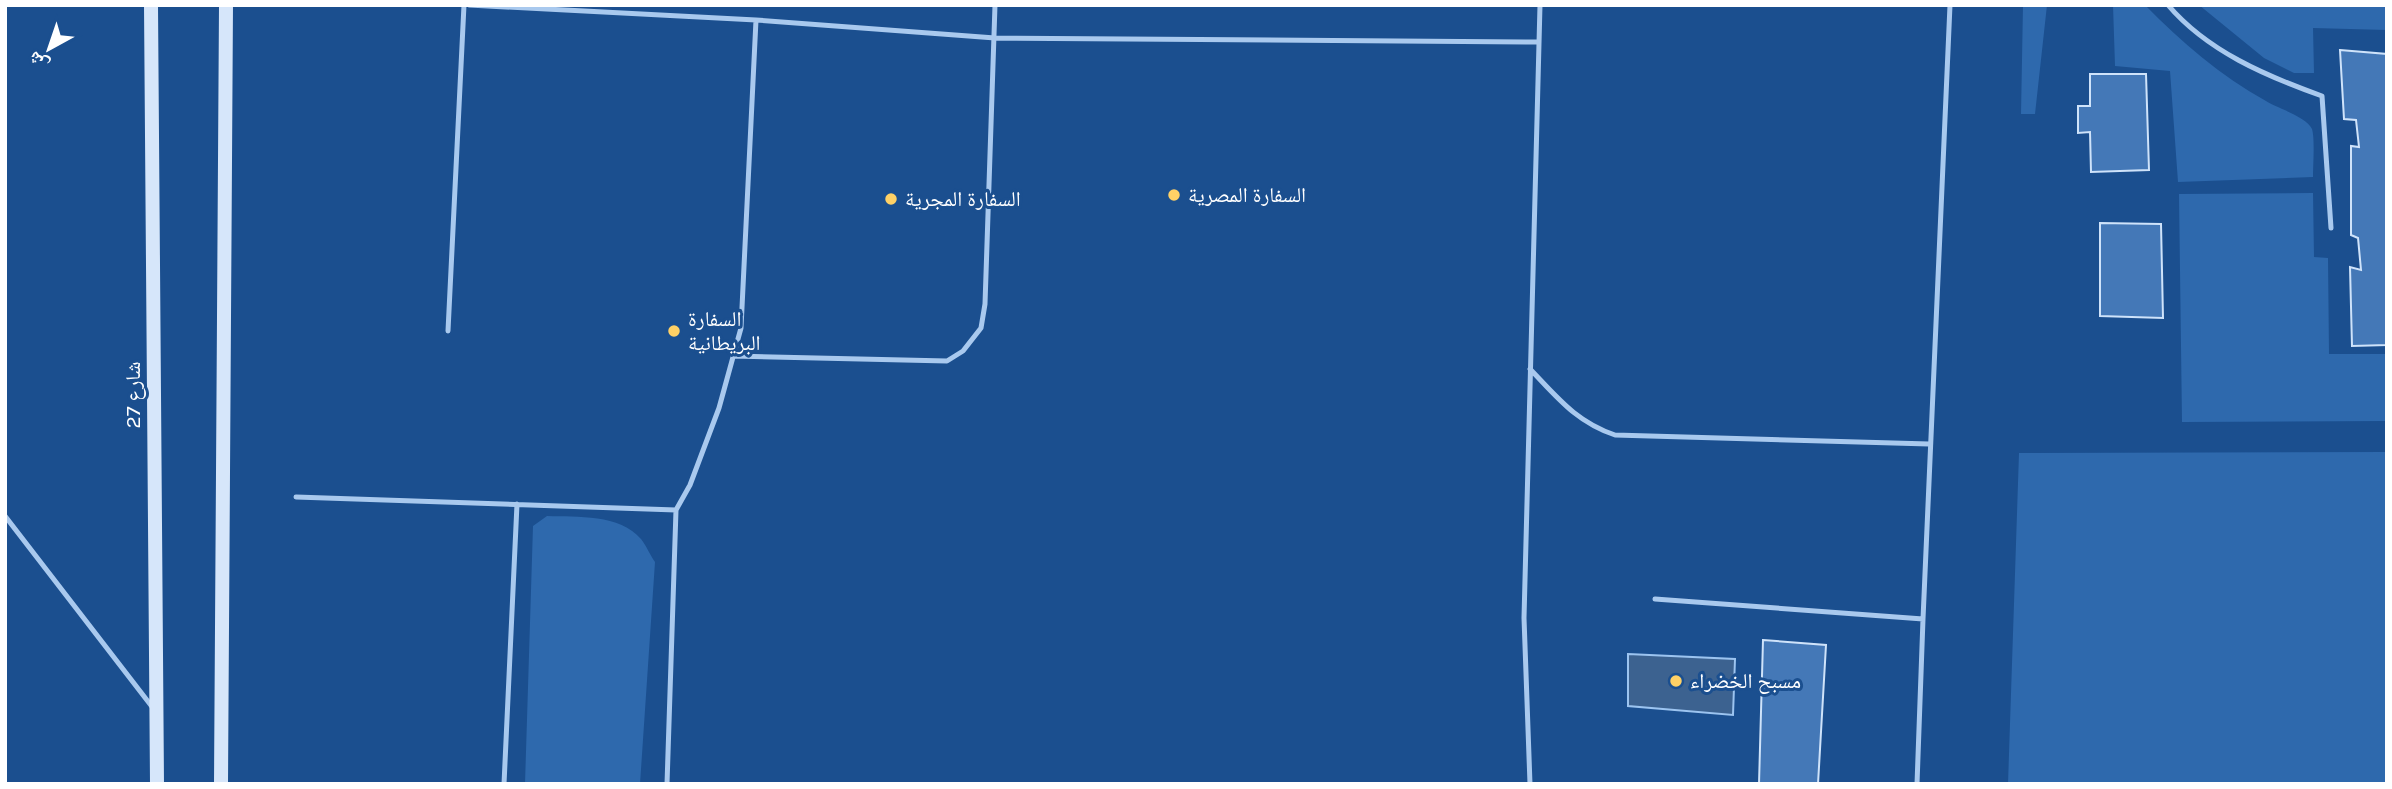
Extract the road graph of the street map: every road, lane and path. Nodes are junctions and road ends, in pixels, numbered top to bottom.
1 (151, 5) edge
2 (226, 5) edge
3 (467, 5) edge
4 (995, 5) edge
5 (1540, 5) edge
6 (1950, 5) edge
7 (2168, 5) edge
8 (755, 20) junction
9 (995, 38) junction
10 (1539, 42) junction
11 (2330, 228) dead end
12 (448, 331) dead end
13 (733, 356) junction
14 (1530, 369) junction
15 (1929, 444) junction
16 (296, 497) dead end
17 (517, 504) junction
18 (676, 510) junction
19 (5, 516) edge
20 (1655, 599) dead end
21 (1923, 619) junction
22 (157, 713) junction
23 (157, 784) edge
24 (221, 784) edge
25 (504, 784) edge
26 (667, 784) edge
27 (1530, 784) edge
28 (1917, 784) edge

1 - 22 main road, شارع 27
2 - 24 main road
3 - 8 lane
3 - 12 lane
4 - 9 lane
5 - 10 lane
6 - 15 lane
7 - 11 lane
8 - 9 lane
8 - 13 lane
9 - 10 lane
9 - 13 lane
10 - 14 lane
13 - 18 lane
14 - 15 lane
14 - 27 lane
15 - 21 lane
16 - 17 lane
17 - 18 lane
17 - 25 lane
18 - 26 lane
19 - 22 lane
20 - 21 lane
21 - 28 lane
22 - 23 main road, شارع 27

